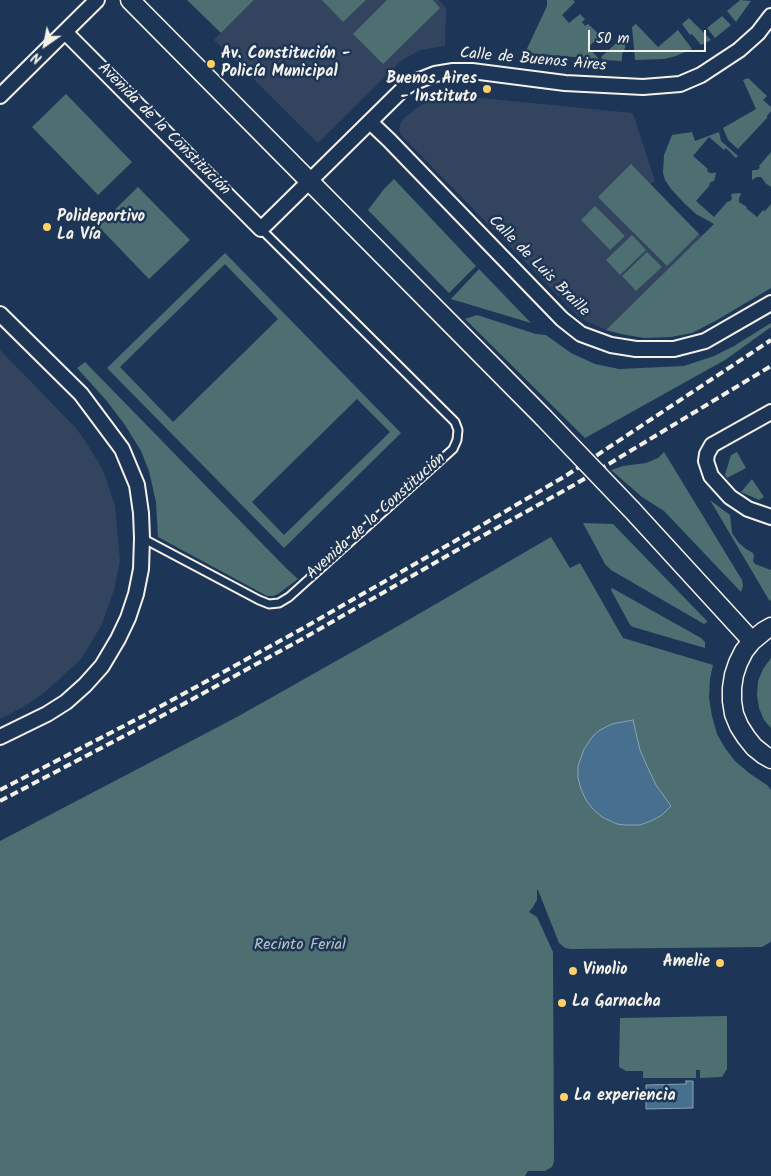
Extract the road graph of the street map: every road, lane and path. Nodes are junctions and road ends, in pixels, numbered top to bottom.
1 (96, 0) edge
2 (130, 0) edge
3 (140, 0) edge
4 (771, 16) edge
5 (65, 32) junction
6 (196, 68) junction
7 (0, 96) edge
8 (370, 122) junction
9 (309, 181) junction
10 (262, 229) junction
11 (771, 303) edge
12 (0, 314) edge
13 (771, 412) edge
14 (771, 517) edge
15 (142, 538) junction
16 (771, 627) edge
17 (752, 641) junction
18 (0, 737) edge
19 (771, 759) edge

1 - 5 street
2 - 6 street
3 - 6 street
4 - 8 street, Calle de Buenos Aires
5 - 7 street
5 - 10 street, Avenida de la Constitución
6 - 9 street
8 - 9 street, Calle de Buenos Aires
8 - 11 street, Calle de Luis Braille
9 - 10 street
9 - 17 street, bridge
10 - 15 lane, Avenida de la Constitución
12 - 15 street
13 - 14 street
15 - 18 street
16 - 17 street
17 - 19 street

